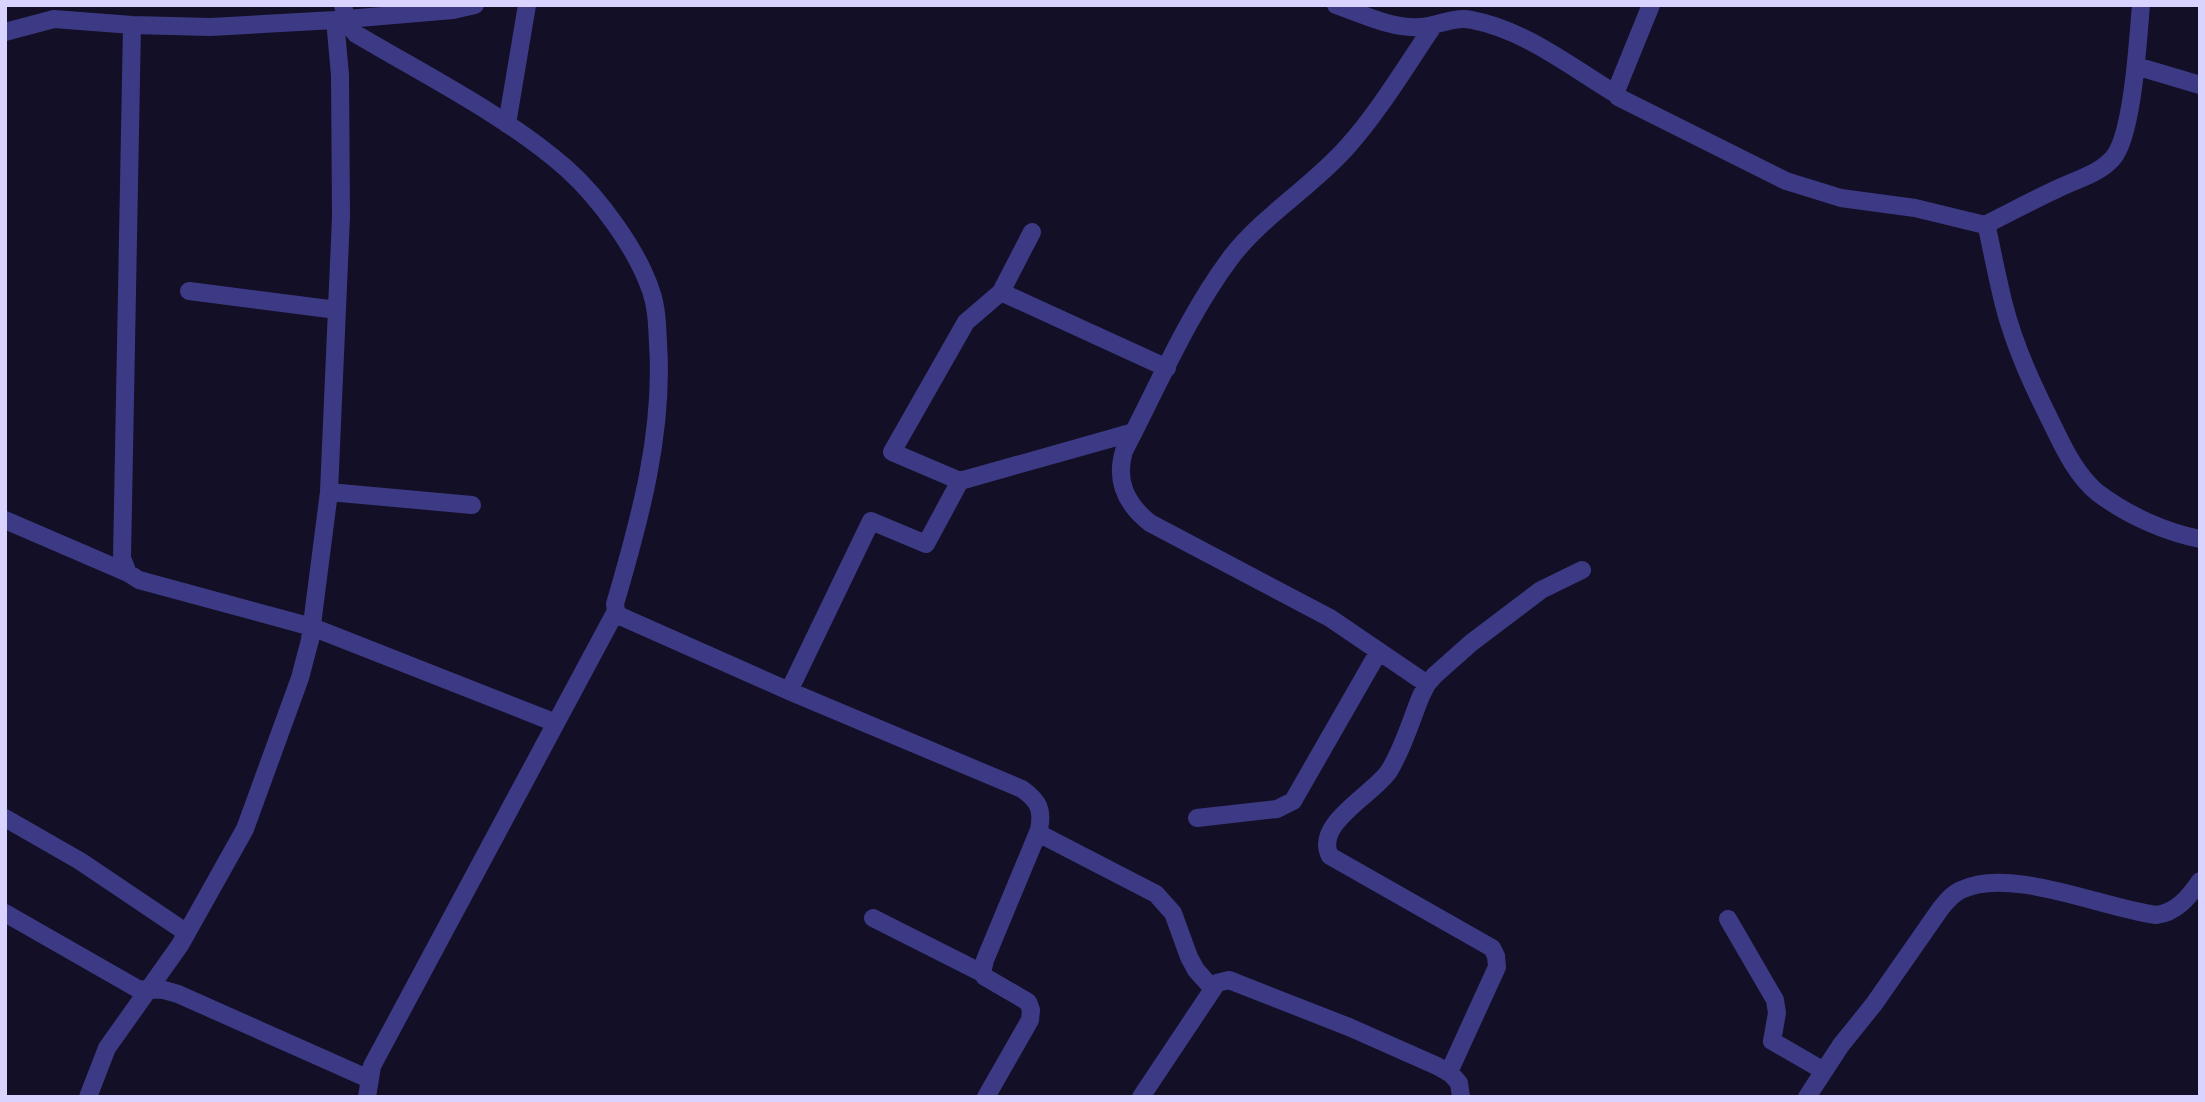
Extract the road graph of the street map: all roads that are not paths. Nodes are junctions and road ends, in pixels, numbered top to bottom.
1 (475, 5) edge
2 (527, 5) edge
3 (1336, 5) edge
4 (1651, 5) edge
5 (2141, 5) edge
6 (341, 15) edge
7 (132, 25) junction
8 (1434, 25) junction
9 (5, 32) edge
10 (2136, 66) junction
11 (2200, 85) edge
12 (1616, 94) junction
13 (507, 124) junction
14 (1985, 225) junction
15 (1032, 232) dead end
16 (189, 291) dead end
17 (1001, 292) junction
18 (337, 310) junction
19 (1167, 369) junction
20 (1134, 432) junction
21 (960, 481) junction
22 (329, 492) junction
23 (472, 505) dead end
24 (5, 520) edge
25 (2200, 539) edge
26 (1582, 570) dead end
27 (128, 573) junction
28 (616, 611) junction
29 (312, 627) junction
30 (1379, 652) junction
31 (1427, 684) junction
32 (789, 691) junction
33 (556, 723) junction
34 (5, 818) edge
35 (1197, 818) dead end
36 (1038, 833) junction
37 (2200, 881) edge
38 (5, 913) edge
39 (873, 918) dead end
40 (1728, 919) dead end
41 (187, 933) junction
42 (982, 972) junction
43 (1213, 989) junction
44 (149, 991) junction
45 (1824, 1071) junction
46 (1449, 1072) junction
47 (368, 1088) edge
48 (88, 1097) edge
49 (986, 1097) edge
50 (1141, 1097) edge
51 (1461, 1097) edge
52 (1807, 1097) edge

1 - 6 street
2 - 13 street
3 - 8 street
4 - 12 street
5 - 10 street
6 - 7 street
6 - 13 street
6 - 18 street
7 - 9 street
7 - 27 street
8 - 12 street
8 - 19 street
10 - 11 street
10 - 14 street
12 - 14 street
13 - 28 street
14 - 25 street
15 - 17 street
16 - 18 street
17 - 19 street
17 - 21 street
18 - 22 street
19 - 20 street
20 - 21 street
20 - 30 street
21 - 32 street
22 - 23 street
22 - 29 street
24 - 27 street
26 - 31 street
27 - 29 street
28 - 32 street
28 - 33 street
29 - 33 street
29 - 41 street
30 - 31 street
30 - 35 street
31 - 46 street
32 - 36 street
33 - 47 street
34 - 41 street
36 - 42 street
36 - 43 street
37 - 45 street
38 - 44 street
39 - 42 street
40 - 45 street
41 - 44 street
42 - 49 street
43 - 46 street
43 - 50 street
44 - 47 street
44 - 48 street
45 - 52 street
46 - 51 street

